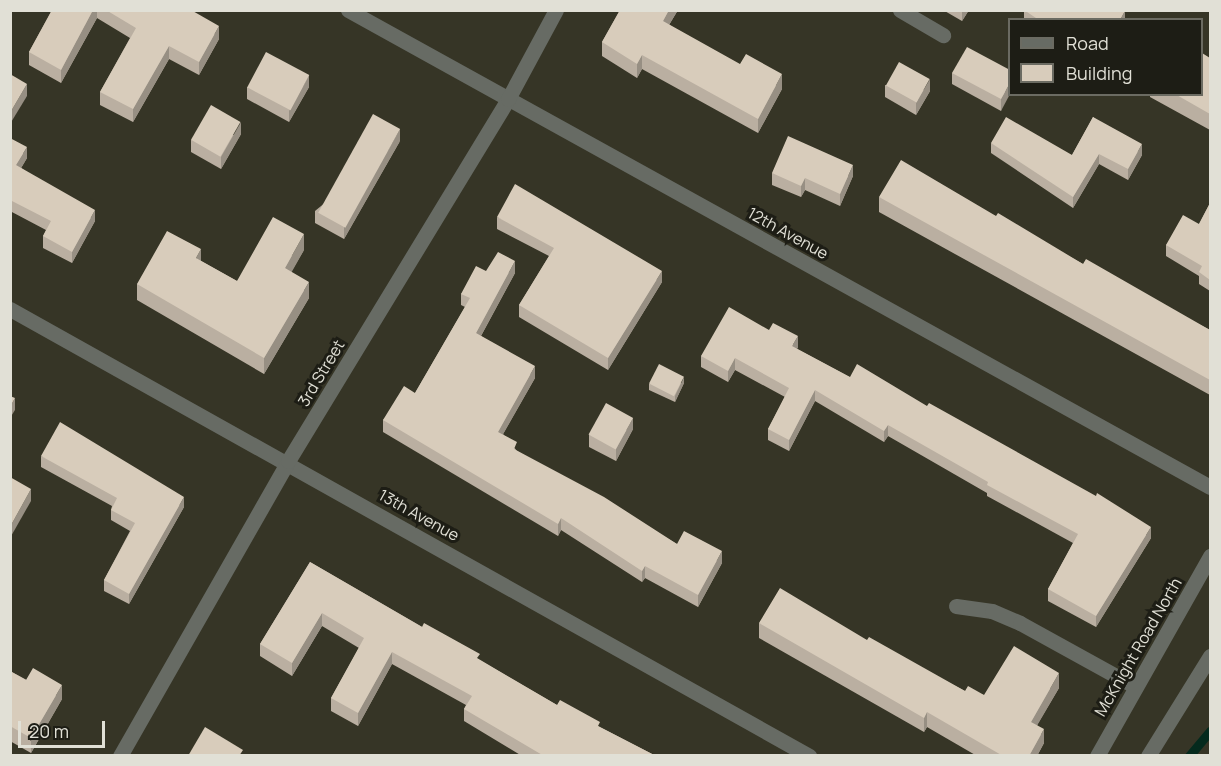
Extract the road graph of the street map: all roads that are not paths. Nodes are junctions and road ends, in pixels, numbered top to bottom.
1 (348, 10) edge
2 (556, 10) edge
3 (900, 10) edge
4 (943, 35) dead end
5 (508, 99) junction
6 (10, 309) edge
7 (288, 461) junction
8 (1210, 487) edge
9 (1210, 556) edge
10 (956, 606) dead end
11 (1210, 656) edge
12 (1136, 687) junction
13 (120, 756) edge
14 (809, 756) edge
15 (1097, 756) edge
16 (1148, 756) edge

1 - 5 street, 12th Avenue
2 - 5 street, 3rd Street
3 - 4 street
5 - 7 street, 3rd Street
5 - 8 street, 12th Avenue
6 - 7 street, 13th Avenue
7 - 13 street, 3rd Street
7 - 14 street, 13th Avenue
9 - 12 street, McKnight Road North
10 - 12 street
11 - 16 street
12 - 15 street, McKnight Road North

